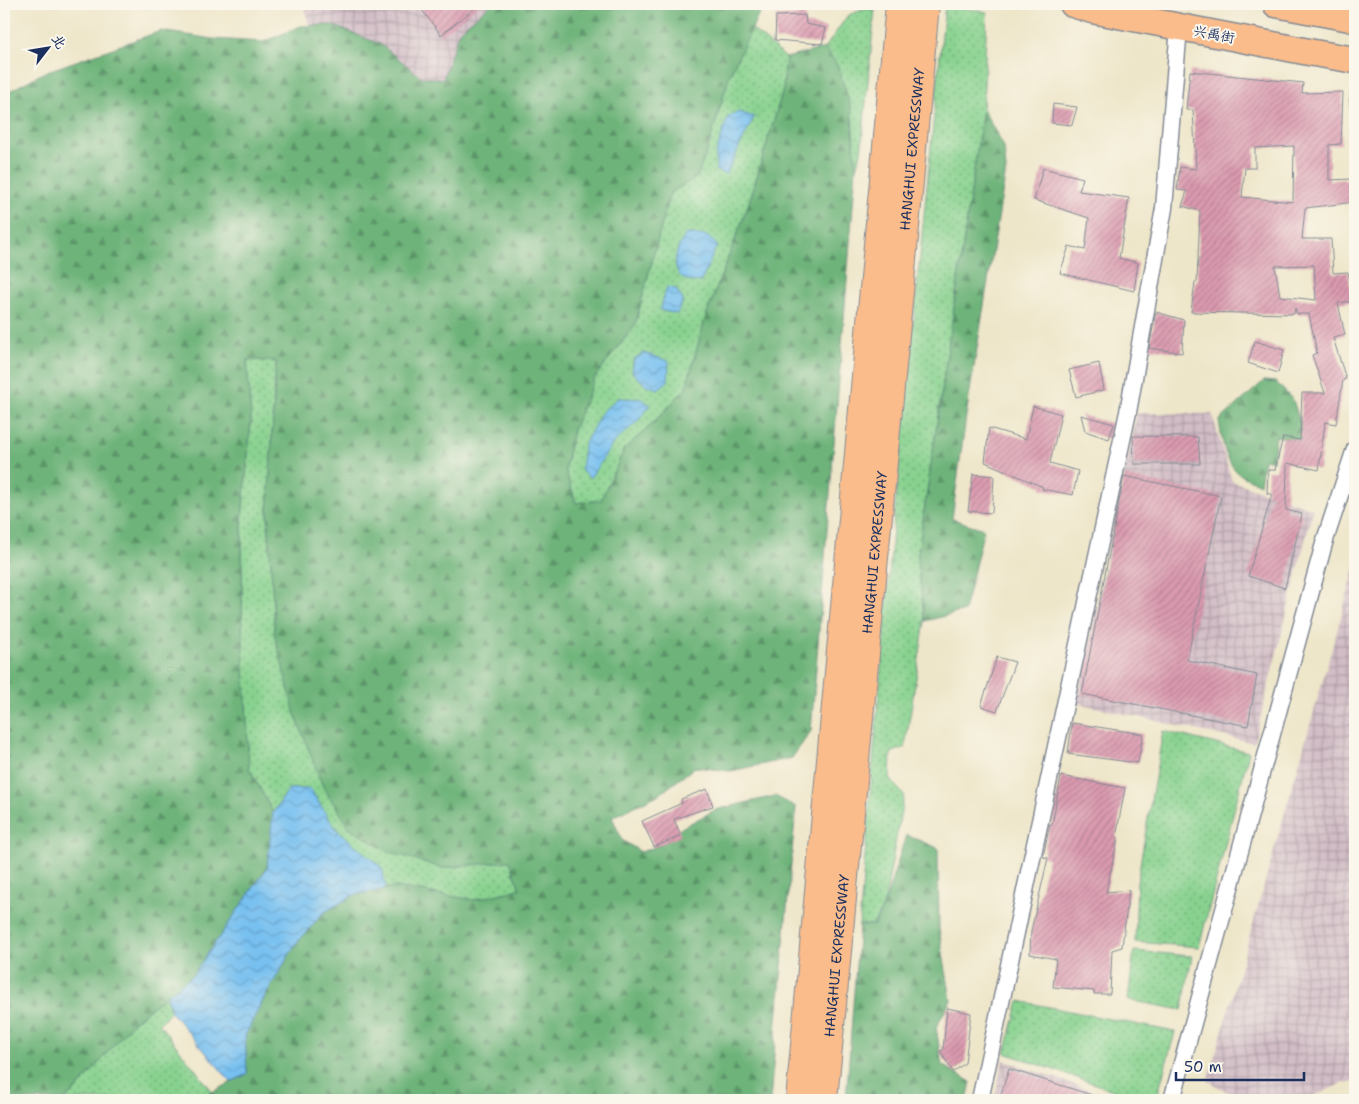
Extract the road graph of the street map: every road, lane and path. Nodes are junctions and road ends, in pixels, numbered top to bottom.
1 (1073, 4) edge
2 (1276, 4) edge
3 (912, 11) edge
4 (1355, 19) edge
5 (1179, 27) junction
6 (1355, 60) edge
7 (1355, 449) edge
8 (800, 1100) edge
9 (823, 1100) edge
10 (980, 1100) edge
11 (1172, 1100) edge

1 - 5 main road, 兴禹街
2 - 4 main road
3 - 8 highway, HANGHUI EXPRESSWAY
3 - 9 highway, HANGHUI EXPRESSWAY
5 - 6 main road, 兴禹街
5 - 10 street
7 - 11 street

